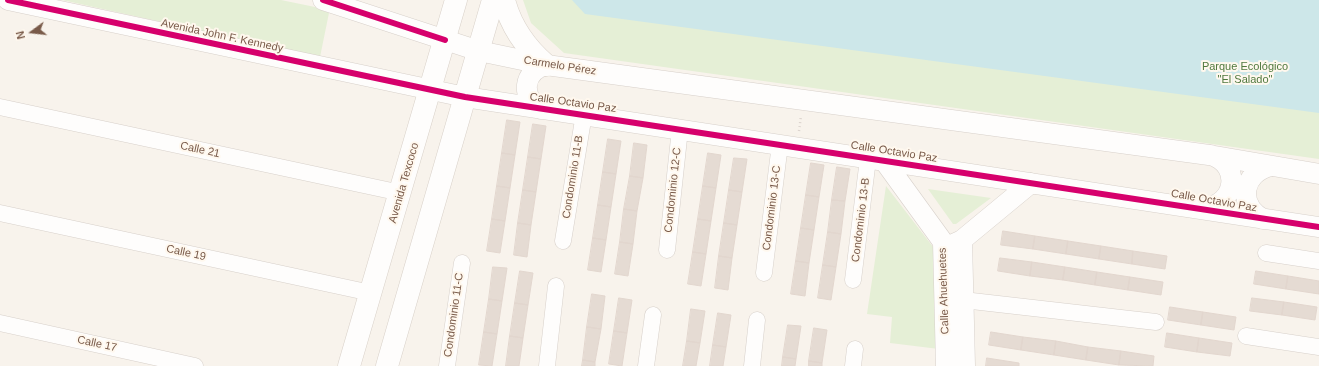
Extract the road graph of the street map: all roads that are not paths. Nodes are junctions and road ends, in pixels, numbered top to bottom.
1 (8, 0) edge
2 (322, 0) edge
3 (456, 0) edge
4 (493, 0) edge
5 (504, 0) edge
6 (445, 40) junction
7 (479, 51) junction
8 (546, 65) junction
9 (431, 91) junction
10 (465, 97) junction
11 (0, 107) edge
12 (541, 109) junction
13 (584, 114) junction
14 (680, 129) junction
15 (790, 146) junction
16 (1209, 155) junction
17 (876, 160) junction
18 (1272, 166) junction
19 (1319, 174) edge
20 (1031, 183) junction
21 (401, 193) junction
22 (1204, 208) junction
23 (0, 213) edge
24 (1264, 219) junction
25 (1319, 227) edge
26 (563, 241) dead end
27 (952, 241) junction
28 (667, 250) dead end
29 (1266, 253) dead end
30 (1319, 261) edge
31 (462, 263) dead end
32 (764, 273) dead end
33 (853, 280) dead end
34 (556, 286) dead end
35 (371, 293) junction
36 (963, 300) junction
37 (653, 315) dead end
38 (757, 320) dead end
39 (1156, 322) dead end
40 (0, 323) edge
41 (1246, 336) dead end
42 (1319, 347) edge
43 (855, 349) dead end
44 (194, 366) edge
45 (350, 366) edge
46 (387, 366) edge
47 (447, 366) edge
48 (547, 366) edge
49 (646, 366) edge
50 (752, 366) edge
51 (853, 366) edge
52 (946, 366) edge
53 (965, 366) edge

1 - 9 street, Avenida John F. Kennedy
2 - 6 street
3 - 6 main road, Avenida Texcoco
4 - 7 main road
5 - 8 main road
6 - 7 street, Carmelo Pérez
6 - 9 main road, Avenida Texcoco
7 - 8 street, Carmelo Pérez
7 - 10 main road
8 - 12 street
8 - 16 street, Carmelo Pérez
9 - 10 street
9 - 21 main road, Avenida Texcoco
10 - 12 street, Calle Octavio Paz
10 - 46 main road
11 - 21 street, Calle 21
12 - 13 street, Calle Octavio Paz
13 - 14 street, Calle Octavio Paz
13 - 26 street, Condominio 11-B
14 - 15 street, Calle Octavio Paz
14 - 28 street, Condominio 12-C
15 - 17 street, Calle Octavio Paz
15 - 32 street, Condominio 13-C
16 - 18 street
16 - 22 street
17 - 20 street, Calle Octavio Paz
17 - 27 street, Calle Ahuehuetes
17 - 33 street, Condominio 13-B
18 - 19 street
18 - 24 street
20 - 22 street, Calle Octavio Paz
20 - 27 street, Calle Ahuehuetes
21 - 35 main road, Avenida Texcoco
22 - 24 street, Calle Octavio Paz
23 - 35 street, Calle 19
24 - 25 street, Calle Octavio Paz
27 - 36 street, Calle Ahuehuetes
27 - 52 street, Calle Ahuehuetes
29 - 30 street
31 - 47 street, Condominio 11-C
34 - 48 street
35 - 45 main road, Avenida Texcoco
36 - 39 street
36 - 53 street, Calle Ahuehuetes
37 - 49 street
38 - 50 street
40 - 44 street, Calle 17
41 - 42 street
43 - 51 street

